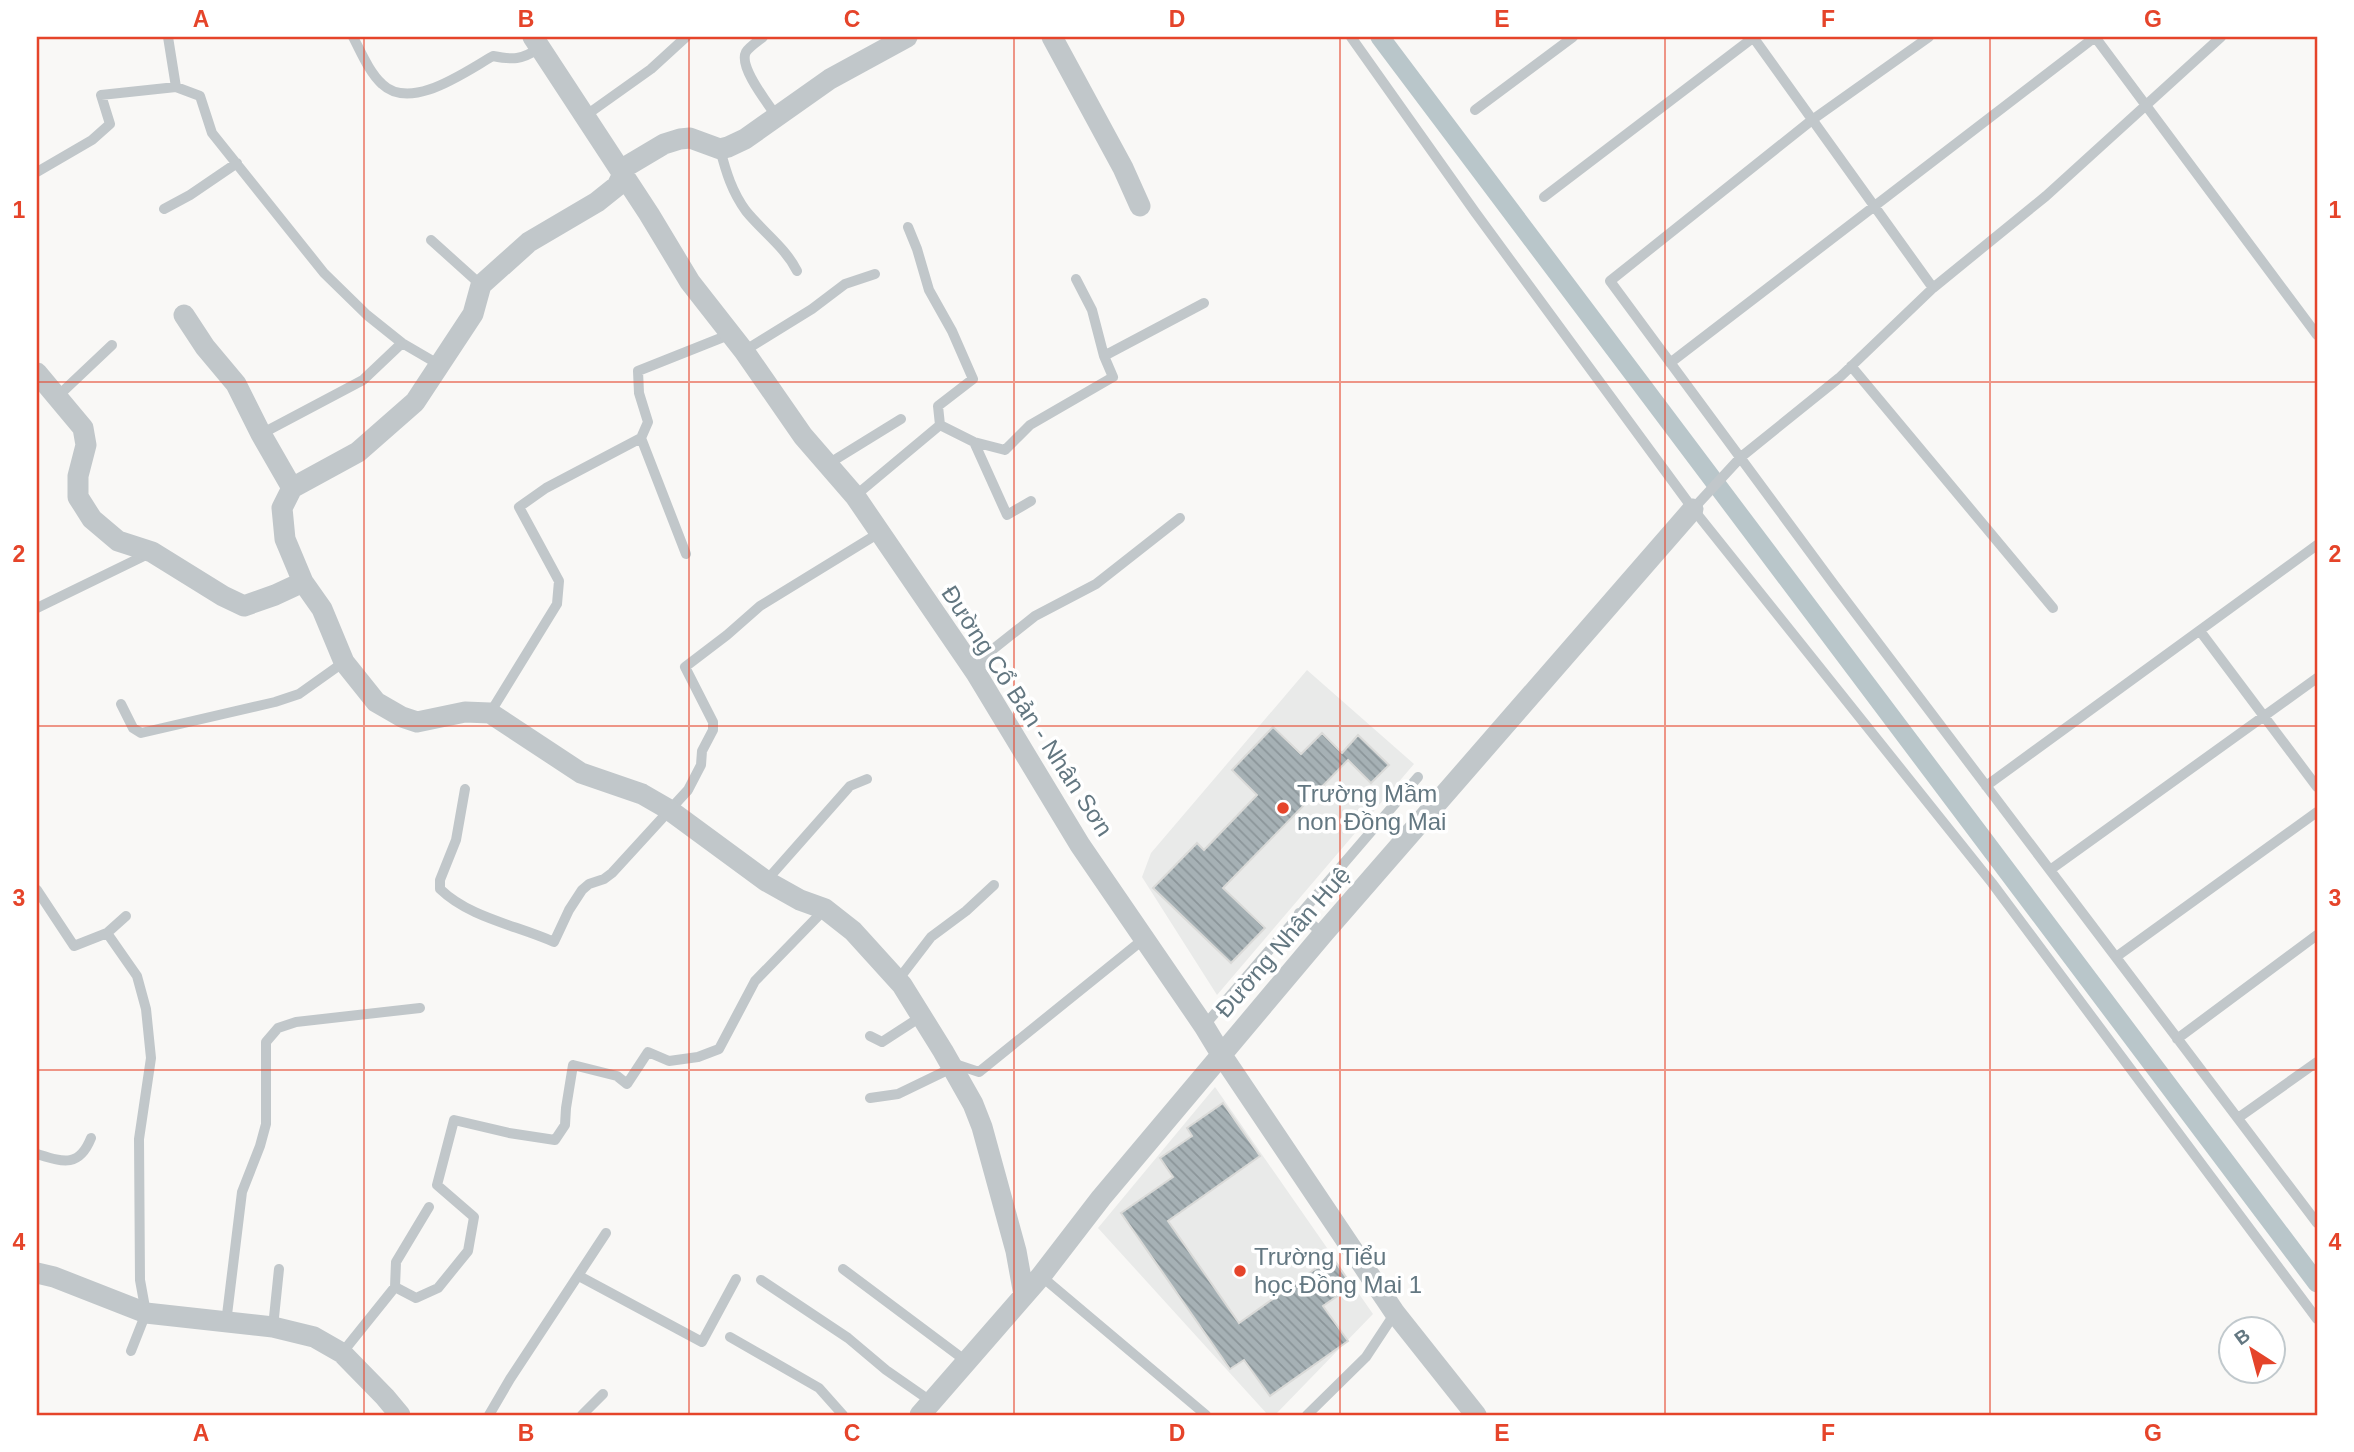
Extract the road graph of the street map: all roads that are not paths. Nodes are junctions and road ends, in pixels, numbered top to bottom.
1 (168, 37) edge
2 (353, 37) edge
3 (686, 37) edge
4 (763, 37) edge
5 (907, 37) edge
6 (1052, 37) edge
7 (1351, 37) edge
8 (1573, 37) edge
9 (1753, 37) edge
10 (1929, 37) edge
11 (2221, 37) edge
12 (536, 43) edge
13 (176, 88) junction
14 (2145, 104) junction
15 (1475, 110) dead end
16 (584, 116) junction
17 (777, 117) junction
18 (1812, 120) junction
19 (720, 149) junction
20 (237, 163) junction
21 (37, 172) edge
22 (622, 173) junction
23 (1544, 197) dead end
24 (1874, 205) junction
25 (1140, 206) dead end
26 (164, 209) dead end
27 (908, 228) dead end
28 (431, 240) dead end
29 (797, 271) dead end
30 (875, 274) dead end
31 (1076, 279) dead end
32 (481, 285) junction
33 (1933, 288) junction
34 (1204, 303) dead end
35 (184, 315) dead end
36 (2317, 335) edge
37 (737, 342) junction
38 (401, 343) junction
39 (112, 345) dead end
40 (1104, 356) junction
41 (1671, 363) junction
42 (438, 364) junction
43 (1851, 366) junction
44 (37, 374) edge
45 (58, 396) junction
46 (901, 419) dead end
47 (940, 425) junction
48 (261, 434) junction
49 (640, 438) junction
50 (974, 442) junction
51 (1741, 457) junction
52 (828, 464) junction
53 (292, 488) junction
54 (855, 496) junction
55 (1031, 501) dead end
56 (1693, 509) junction
57 (1180, 518) dead end
58 (879, 533) junction
59 (2317, 545) edge
60 (152, 551) junction
61 (686, 554) dead end
62 (303, 582) junction
63 (37, 608) edge
64 (2053, 608) dead end
65 (2200, 631) junction
66 (344, 662) junction
67 (976, 673) junction
68 (2317, 678) edge
69 (121, 704) dead end
70 (490, 713) junction
71 (2264, 716) junction
72 (1418, 778) dead end
73 (867, 779) dead end
74 (1986, 786) junction
75 (2317, 787) edge
76 (465, 789) dead end
77 (668, 810) junction
78 (2317, 812) edge
79 (2050, 870) junction
80 (766, 881) junction
81 (994, 885) dead end
82 (37, 890) edge
83 (825, 908) junction
84 (1299, 913) junction
85 (126, 916) dead end
86 (107, 933) junction
87 (1323, 934) junction
88 (2317, 935) edge
89 (1145, 938) junction
90 (2116, 957) junction
91 (898, 980) junction
92 (420, 1008) dead end
93 (922, 1016) junction
94 (1204, 1026) junction
95 (870, 1036) dead end
96 (2178, 1039) junction
97 (1221, 1054) junction
98 (2317, 1062) edge
99 (953, 1067) junction
100 (870, 1098) dead end
101 (2238, 1118) junction
102 (91, 1138) dead end
103 (37, 1154) edge
104 (429, 1206) dead end
105 (2317, 1223) edge
106 (606, 1233) dead end
107 (279, 1269) dead end
108 (843, 1269) dead end
109 (37, 1273) edge
110 (579, 1276) junction
111 (1041, 1276) junction
112 (736, 1279) dead end
113 (761, 1280) dead end
114 (394, 1287) junction
115 (1024, 1294) junction
116 (146, 1313) junction
117 (1395, 1313) junction
118 (2317, 1319) edge
119 (226, 1323) junction
120 (273, 1328) junction
121 (730, 1337) dead end
122 (131, 1351) dead end
123 (342, 1353) junction
124 (966, 1361) junction
125 (603, 1394) dead end
126 (926, 1409) edge
127 (1192, 1411) edge
128 (400, 1415) edge
129 (489, 1415) edge
130 (582, 1415) edge
131 (843, 1415) edge
132 (1206, 1415) edge
133 (1307, 1415) edge
134 (1476, 1415) edge

1 - 13 lane
2 - 12 lane
3 - 16 lane
4 - 17 lane
5 - 17 street
6 - 25 street
7 - 56 lane
8 - 15 lane
9 - 18 lane
9 - 23 lane
10 - 18 lane
11 - 14 lane
12 - 16 street, Đường Cổ Bản - Nhân Sơn
13 - 20 lane
13 - 21 lane
14 - 24 lane
14 - 33 lane
14 - 36 lane
16 - 22 street, Đường Cổ Bản - Nhân Sơn
17 - 19 street
18 - 24 lane
18 - 41 lane
19 - 22 street
19 - 29 lane
20 - 26 lane
20 - 38 lane
22 - 32 street
22 - 37 street, Đường Cổ Bản - Nhân Sơn
24 - 33 lane
24 - 41 lane
27 - 47 lane
28 - 32 lane
30 - 37 lane
31 - 40 lane
32 - 42 street
33 - 43 lane
34 - 40 lane
35 - 48 street
37 - 49 lane
37 - 52 street, Đường Cổ Bản - Nhân Sơn
38 - 42 lane
38 - 48 lane
39 - 45 lane
40 - 50 lane
41 - 51 lane
42 - 53 street
43 - 51 lane
43 - 64 lane
44 - 45 street
45 - 60 street
46 - 52 lane
47 - 50 lane
47 - 54 lane
48 - 53 street
49 - 61 lane
49 - 70 lane
50 - 55 lane
51 - 56 lane
51 - 74 lane
52 - 54 street, Đường Cổ Bản - Nhân Sơn
53 - 62 street
54 - 58 street, Đường Cổ Bản - Nhân Sơn
56 - 87 street, Đường Nhân Huệ
56 - 118 lane
57 - 67 lane
58 - 67 street, Đường Cổ Bản - Nhân Sơn
58 - 77 lane
59 - 65 lane
60 - 62 street
60 - 63 lane
62 - 66 street
65 - 71 lane
65 - 74 lane
66 - 69 lane
66 - 70 street
67 - 89 street, Đường Cổ Bản - Nhân Sơn
68 - 71 lane
70 - 77 street
71 - 75 lane
71 - 79 lane
72 - 84 lane
73 - 80 lane
74 - 79 lane
76 - 77 lane
77 - 80 street
78 - 90 lane
79 - 90 lane
80 - 83 street
81 - 91 lane
82 - 86 lane
83 - 91 street
83 - 114 lane
84 - 87 lane
84 - 94 lane
85 - 86 lane
86 - 116 lane
87 - 97 street, Đường Nhân Huệ
88 - 96 lane
89 - 94 street, Đường Cổ Bản - Nhân Sơn
89 - 99 lane
90 - 96 lane
91 - 93 street
92 - 119 lane
93 - 95 lane
93 - 99 street
94 - 97 street, Đường Cổ Bản - Nhân Sơn
96 - 101 lane
97 - 111 street, Đường Nhân Huệ
97 - 117 street, Đường Cổ Bản - Nhân Sơn
98 - 101 lane
99 - 100 lane
99 - 115 street
101 - 105 lane
102 - 103 lane
104 - 114 lane
106 - 110 lane
107 - 120 lane
108 - 124 lane
109 - 116 street
110 - 112 lane
110 - 129 lane
111 - 115 street, Đường Nhân Huệ
111 - 127 lane
113 - 126 lane
114 - 123 lane
115 - 124 street, Đường Nhân Huệ
116 - 119 street
116 - 122 lane
117 - 133 lane
117 - 134 street, Đường Cổ Bản - Nhân Sơn
119 - 120 street
120 - 123 street
121 - 131 lane
123 - 128 street
124 - 126 street, Đường Nhân Huệ
125 - 130 lane
127 - 132 lane

